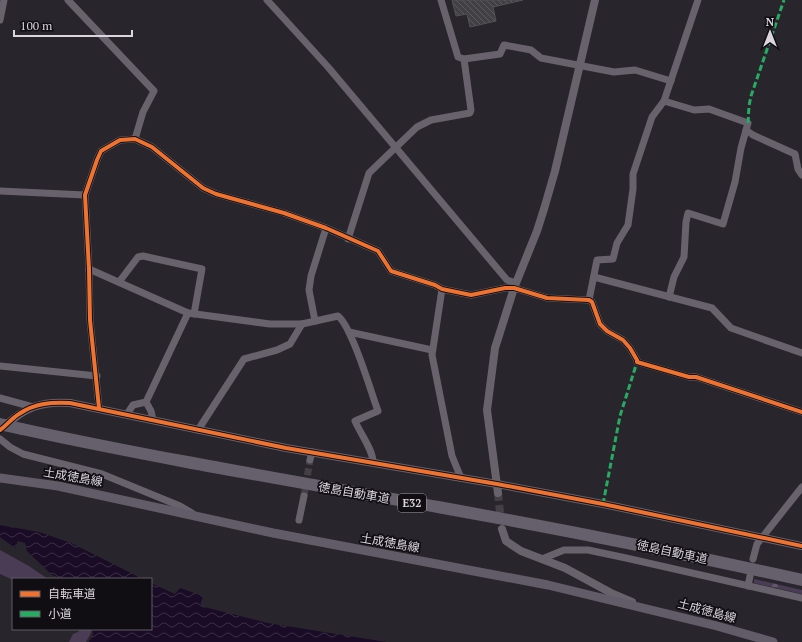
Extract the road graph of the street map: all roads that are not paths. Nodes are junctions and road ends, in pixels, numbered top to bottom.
1 (4, 0) edge
2 (68, 0) edge
3 (267, 0) edge
4 (441, 0) edge
5 (595, 0) edge
6 (698, 0) edge
7 (0, 20) edge
8 (464, 59) junction
9 (580, 66) junction
10 (671, 81) junction
11 (664, 101) junction
12 (746, 130) junction
13 (135, 139) junction
14 (395, 148) junction
15 (802, 175) edge
16 (0, 190) edge
17 (85, 195) junction
18 (326, 228) junction
19 (348, 239) junction
20 (89, 269) junction
21 (594, 277) junction
22 (119, 282) junction
23 (515, 286) junction
24 (442, 289) junction
25 (669, 297) junction
26 (589, 300) junction
27 (191, 314) junction
28 (315, 321) junction
29 (302, 324) junction
30 (349, 332) junction
31 (432, 350) junction
32 (802, 353) edge
33 (0, 366) edge
34 (97, 376) junction
35 (0, 398) edge
36 (146, 402) junction
37 (33, 406) junction
38 (99, 408) junction
39 (802, 412) edge
40 (127, 414) junction
41 (153, 420) junction
42 (0, 424) edge
43 (0, 430) edge
44 (198, 430) junction
45 (0, 439) edge
46 (372, 462) junction
47 (0, 478) edge
48 (461, 478) junction
49 (498, 484) junction
50 (802, 487) edge
51 (498, 493) tunnel mouth
52 (304, 496) tunnel mouth
53 (195, 516) junction
54 (300, 520) dead end
55 (502, 529) tunnel mouth
56 (762, 537) junction
57 (802, 546) edge
58 (542, 559) junction
59 (753, 559) dead end
60 (750, 576) dead end
61 (802, 580) edge
62 (748, 586) junction
63 (802, 598) edge
64 (641, 607) junction
65 (773, 642) edge

1 - 7 street
2 - 13 street
3 - 14 street
4 - 8 street
5 - 9 street
6 - 10 street
8 - 9 street
8 - 14 street
9 - 10 street
9 - 23 street
10 - 11 street
11 - 12 street
11 - 21 street
12 - 15 street
12 - 25 street
13 - 17 street
13 - 18 street
14 - 19 street
14 - 23 street
16 - 17 street
17 - 20 street
18 - 19 street
18 - 28 street
19 - 24 street
20 - 22 street
20 - 34 street
21 - 25 street
21 - 26 street
22 - 27 street
22 - 27 street
23 - 24 street
23 - 26 street
23 - 49 street
24 - 31 street
25 - 32 street
26 - 39 street
27 - 29 street
27 - 36 street
28 - 29 street
28 - 30 street
29 - 44 street
30 - 31 street
30 - 46 street
31 - 48 street
33 - 34 street
34 - 38 street
35 - 37 street
36 - 40 street
36 - 41 street
37 - 38 street
37 - 43 street
38 - 40 street
40 - 41 street
41 - 44 street
42 - 61 highway, 徳島自動車道 / E32, bridge
44 - 46 street
45 - 53 street
46 - 48 street
47 - 53 main road, 土成徳島線
48 - 49 street
49 - 51 street
49 - 56 street
50 - 56 street
52 - 54 street
53 - 64 main road, 土成徳島線
55 - 58 street
56 - 57 street
56 - 59 street
58 - 62 street
58 - 64 street
60 - 62 street
62 - 63 street
64 - 65 main road, 土成徳島線

